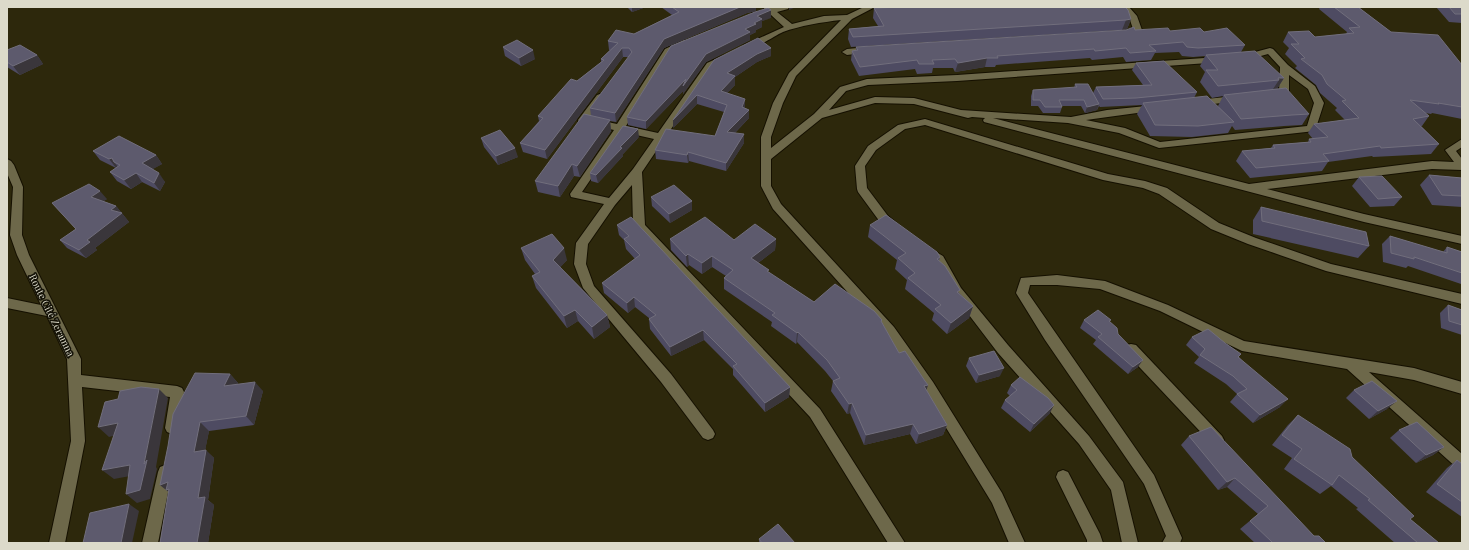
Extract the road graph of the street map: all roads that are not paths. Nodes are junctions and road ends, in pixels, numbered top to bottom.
1 (785, 7) edge
2 (871, 7) edge
3 (1124, 7) edge
4 (769, 9) edge
5 (850, 17) junction
6 (744, 19) edge
7 (791, 28) junction
8 (1115, 35) edge
9 (694, 40) edge
10 (878, 50) edge
11 (847, 52) dead end
12 (1285, 67) junction
13 (605, 90) edge
14 (1261, 97) edge
15 (1246, 98) edge
16 (1184, 105) edge
17 (1169, 106) edge
18 (961, 113) junction
19 (818, 116) junction
20 (1068, 120) junction
21 (620, 128) junction
22 (660, 136) junction
23 (1462, 142) edge
24 (766, 158) junction
25 (7, 163) edge
26 (637, 172) junction
27 (1245, 188) junction
28 (611, 202) junction
29 (1418, 230) junction
30 (1462, 230) edge
31 (903, 233) edge
32 (1462, 240) edge
33 (916, 243) edge
34 (1462, 299) edge
35 (7, 302) edge
36 (50, 312) junction
37 (1120, 336) edge
38 (1350, 363) junction
39 (74, 380) junction
40 (1462, 388) edge
41 (708, 434) dead end
42 (171, 438) edge
43 (1228, 451) edge
44 (167, 461) edge
45 (1462, 463) edge
46 (1063, 477) dead end
47 (56, 543) edge
48 (150, 543) edge
49 (897, 543) edge
50 (1017, 543) edge
51 (1095, 543) edge
52 (1130, 543) edge
53 (1170, 543) edge

1 - 4 street
2 - 5 street
3 - 8 street
4 - 6 street
4 - 7 street
5 - 7 street
5 - 24 street
7 - 22 street
9 - 21 street
10 - 11 street
12 - 14 street
12 - 19 street
12 - 20 street
13 - 21 street
15 - 16 street
17 - 20 street
18 - 19 street
18 - 20 street
18 - 27 street
19 - 24 street
21 - 22 street
21 - 28 street
22 - 26 street
23 - 27 street
24 - 50 street
25 - 36 street, Route Cité Zeramna
26 - 28 street
26 - 49 street
27 - 29 street
28 - 41 street
29 - 30 street
29 - 32 street
31 - 34 street
33 - 52 street
35 - 36 street
36 - 39 street, Route Cité Zeramna
37 - 43 street
38 - 40 street
38 - 45 street
38 - 53 street
39 - 42 street
39 - 47 street, Route Cité Zeramna
44 - 48 street
46 - 51 street

